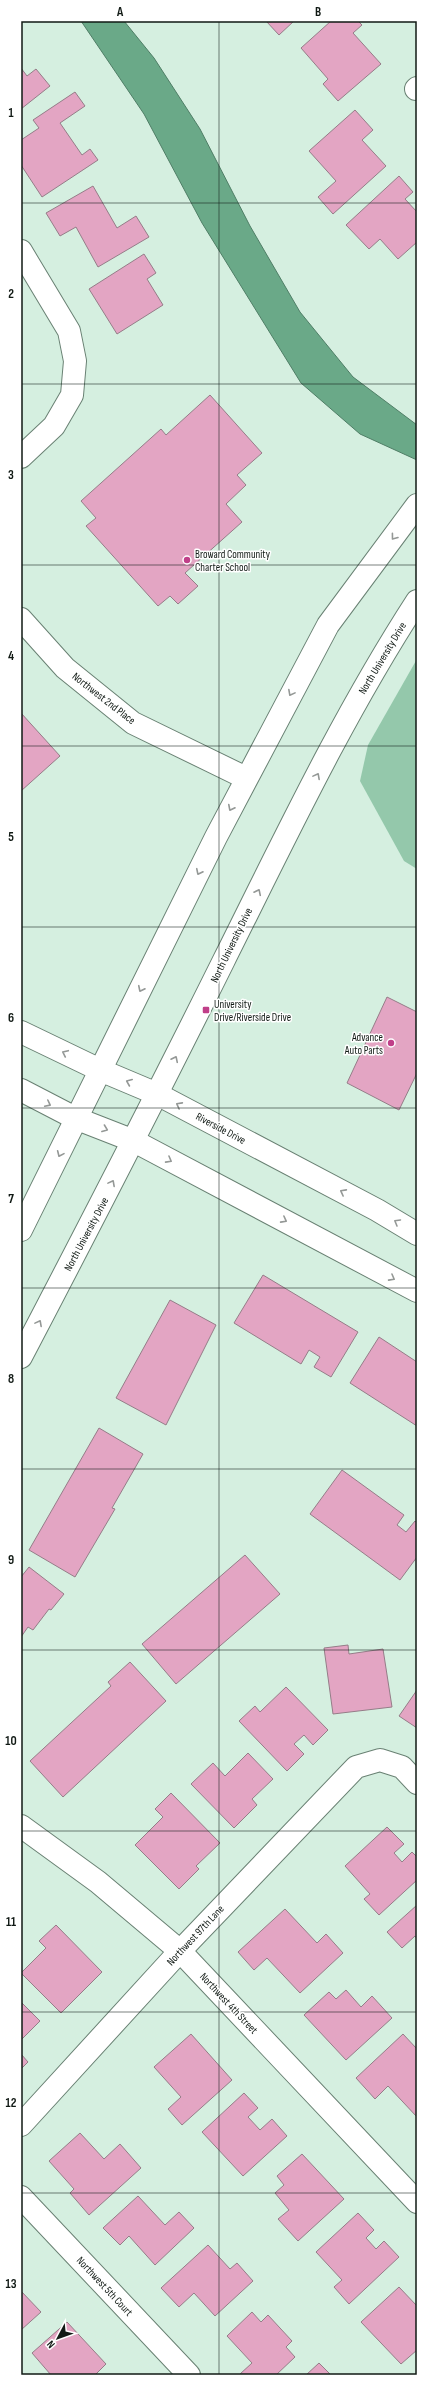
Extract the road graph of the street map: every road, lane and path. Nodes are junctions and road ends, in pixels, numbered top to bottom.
1 (21, 250) edge
2 (21, 457) edge
3 (417, 505) edge
4 (417, 600) edge
5 (21, 619) edge
6 (246, 778) junction
7 (21, 1032) edge
8 (100, 1070) junction
9 (21, 1090) edge
10 (157, 1094) junction
11 (75, 1118) junction
12 (134, 1141) junction
13 (21, 1230) edge
14 (417, 1234) edge
15 (417, 1292) edge
16 (21, 1358) edge
17 (417, 1783) edge
18 (21, 1826) edge
19 (180, 1951) junction
20 (21, 2125) edge
21 (21, 2197) edge
22 (417, 2202) edge
23 (189, 2375) edge

1 - 2 street
3 -> 6 street
10 -> 4 street, North University Drive
5 - 6 street, Northwest 2nd Place
6 -> 8 street
8 -> 7 street, Riverside Drive
10 -> 8 street, Riverside Drive
8 - 11 street
9 -> 11 street
10 - 12 street, North University Drive
14 -> 10 street, Riverside Drive
11 -> 12 street
11 -> 13 street
12 -> 15 street
16 -> 12 street, North University Drive
17 - 19 street, Northwest 97th Lane
18 - 19 street, Northwest 4th Street
19 - 20 street, Northwest 97th Lane
19 - 22 street, Northwest 4th Street
21 - 23 street, Northwest 5th Court

